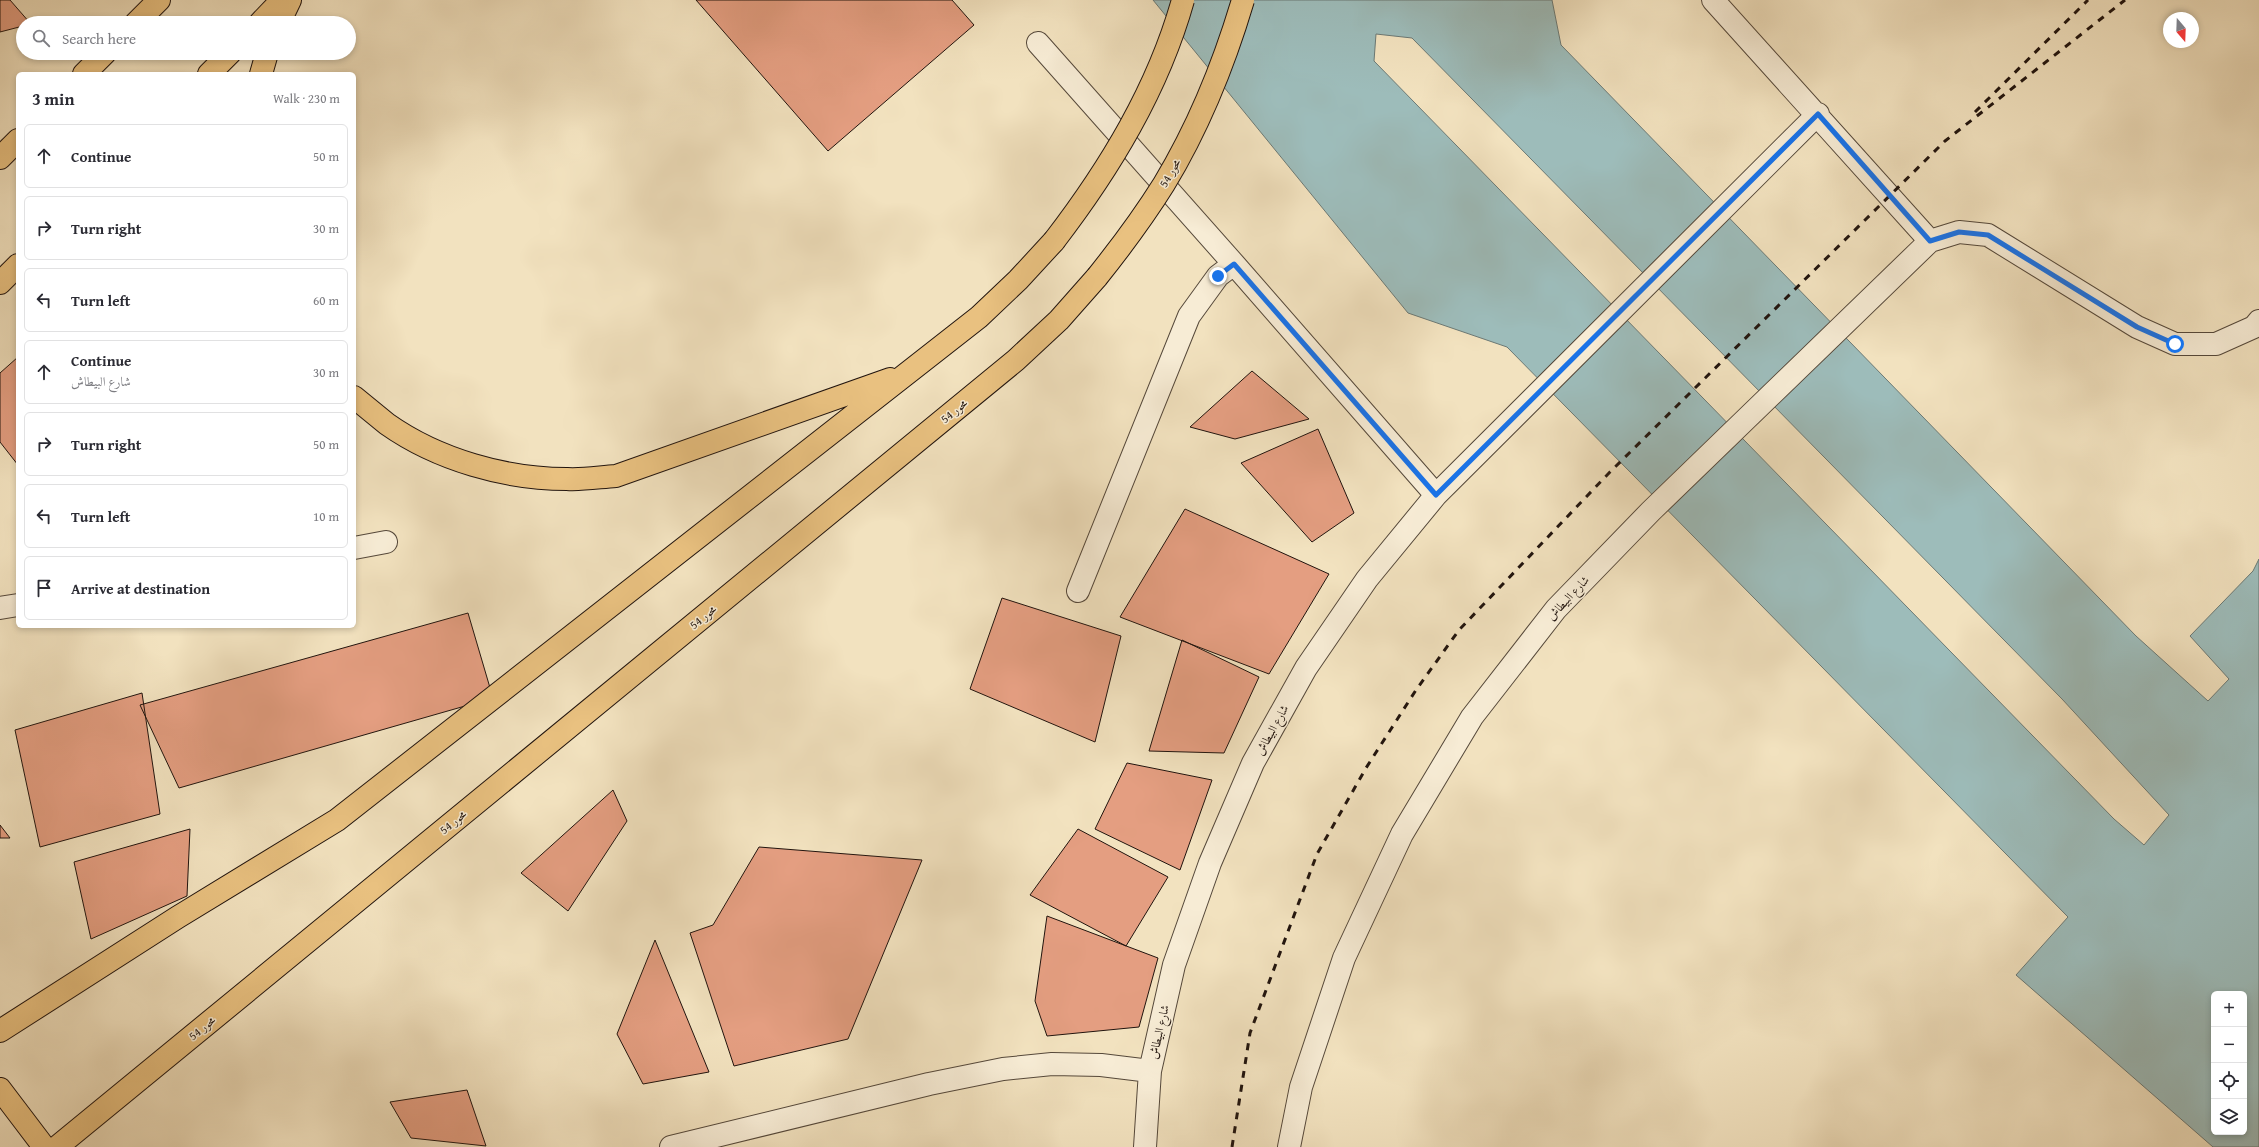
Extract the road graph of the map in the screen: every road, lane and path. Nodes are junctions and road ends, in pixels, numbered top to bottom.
1 (159, 0) edge
2 (282, 0) edge
3 (290, 0) edge
4 (1183, 0) edge
5 (1243, 0) edge
6 (1713, 0) edge
7 (143, 16) edge
8 (267, 16) edge
9 (282, 16) edge
10 (1038, 43) dead end
11 (99, 60) edge
12 (223, 60) edge
13 (265, 60) edge
14 (86, 72) edge
15 (211, 72) edge
16 (262, 72) edge
17 (1818, 114) junction
18 (16, 142) edge
19 (0, 158) edge
20 (1930, 241) junction
21 (1234, 264) junction
22 (16, 267) edge
23 (0, 283) edge
24 (2259, 321) edge
25 (908, 373) junction
26 (356, 399) edge
27 (1436, 495) junction
28 (386, 542) dead end
29 (356, 548) edge
30 (1078, 591) dead end
31 (16, 605) edge
32 (0, 608) edge
33 (0, 1031) edge
34 (1150, 1071) junction
35 (0, 1089) edge
36 (44, 1147) edge
37 (57, 1147) edge
38 (672, 1147) edge
39 (1145, 1147) edge
40 (1289, 1147) edge

1 - 7 main road
2 - 8 main road
3 - 9 main road
4 - 25 main road, bridge
5 - 37 main road, محور 54, bridge
6 - 17 lane
10 - 21 lane
11 - 14 main road
12 - 15 main road
13 - 16 main road
17 - 20 lane
17 - 27 lane, شارع البيطاش
18 - 19 main road
20 - 24 lane
20 - 40 lane, شارع البيطاش
21 - 27 lane
21 - 30 lane
22 - 23 main road
25 - 26 main road
25 - 33 main road
27 - 34 lane, شارع البيطاش
28 - 29 lane
31 - 32 lane
34 - 38 lane
34 - 39 lane, شارع البيطاش
35 - 36 main road

